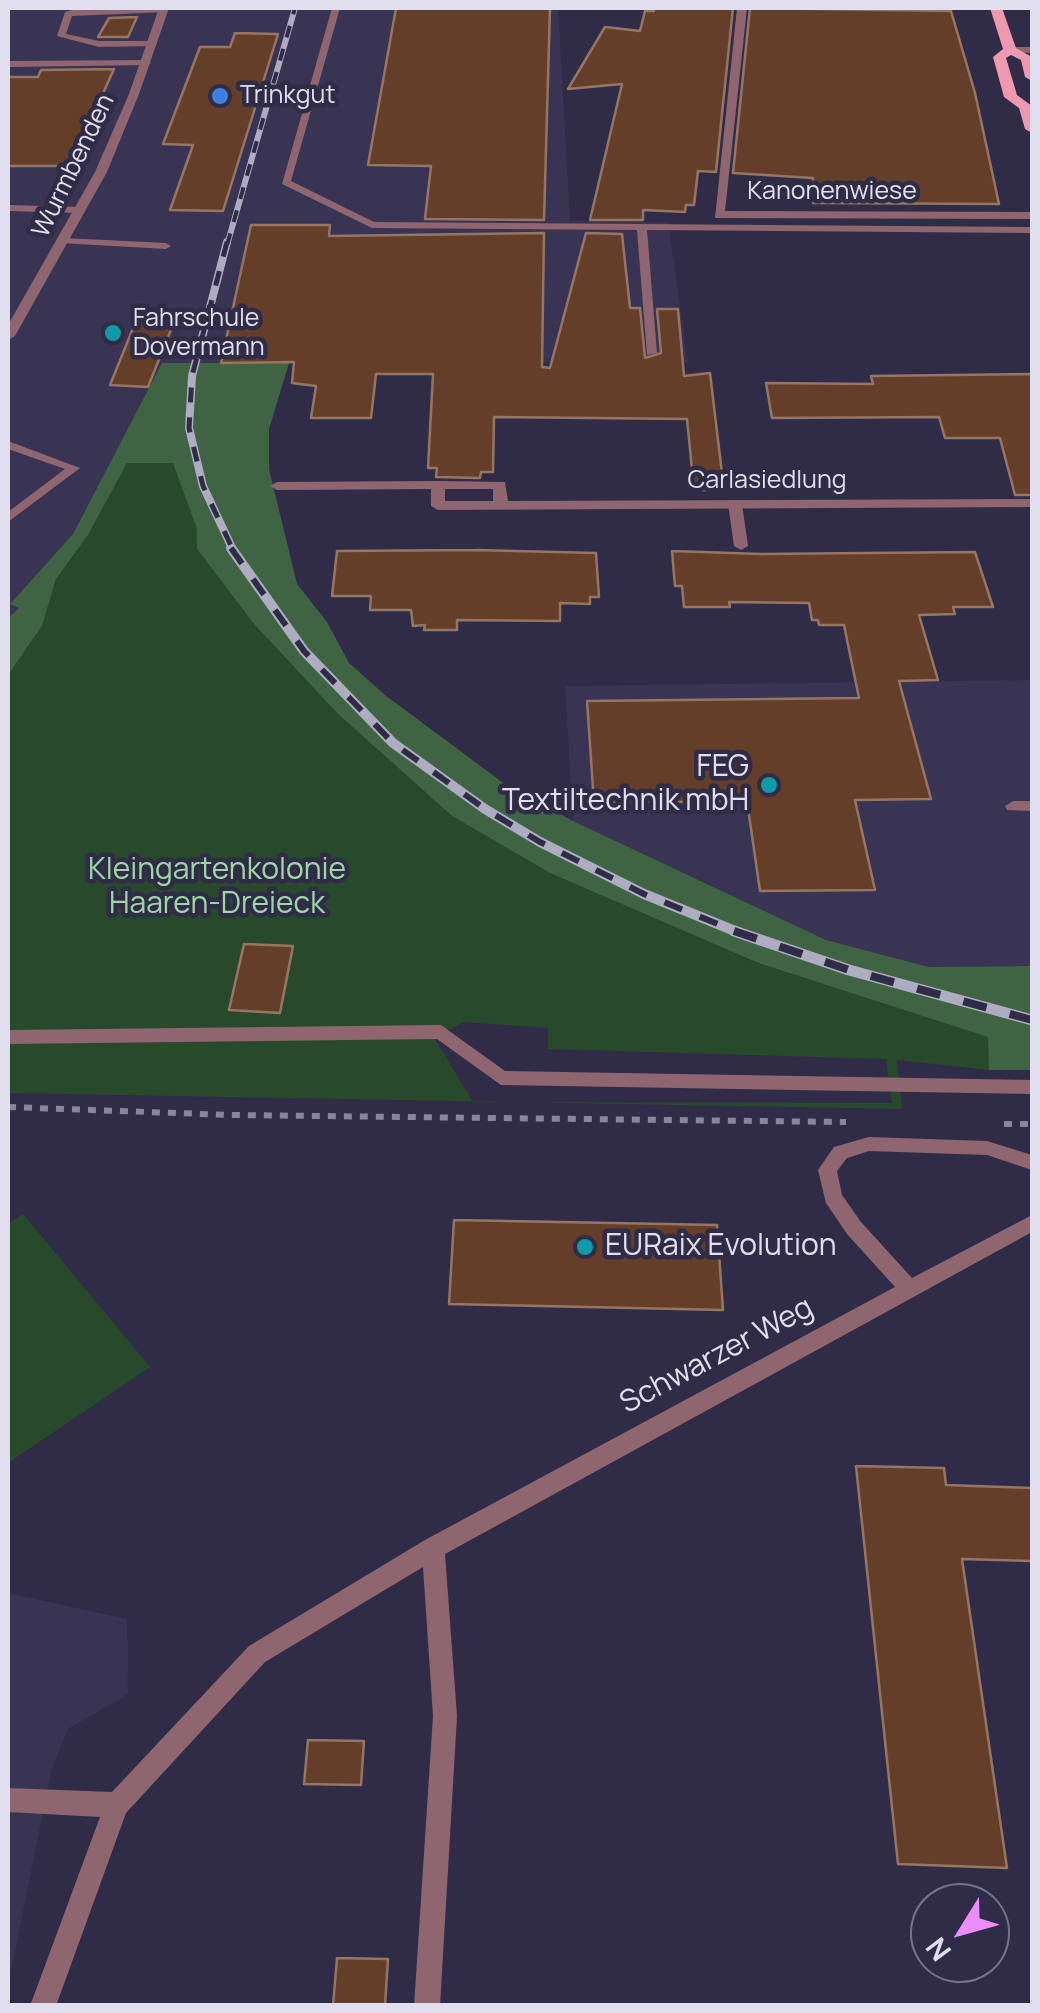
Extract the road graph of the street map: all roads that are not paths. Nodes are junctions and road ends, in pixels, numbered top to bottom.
1 (336, 8) edge
2 (742, 8) edge
3 (996, 8) edge
4 (163, 9) edge
5 (152, 44) junction
6 (1010, 50) junction
7 (1032, 50) edge
8 (146, 63) junction
9 (8, 64) edge
10 (1032, 77) edge
11 (1029, 104) edge
12 (1032, 129) edge
13 (8, 208) edge
14 (80, 210) junction
15 (1032, 216) edge
16 (642, 228) junction
17 (1032, 230) edge
18 (64, 241) junction
19 (166, 246) dead end
20 (8, 336) edge
21 (650, 353) dead end
22 (8, 445) edge
23 (277, 486) dead end
24 (734, 504) junction
25 (1032, 504) edge
26 (8, 518) edge
27 (741, 546) dead end
28 (1012, 806) dead end
29 (1032, 806) edge
30 (8, 1036) edge
31 (1032, 1087) edge
32 (1032, 1162) edge
33 (1032, 1223) edge
34 (910, 1289) junction
35 (434, 1547) junction
36 (8, 1800) edge
37 (117, 1805) junction
38 (44, 2006) edge
39 (427, 2006) edge

1 - 16 lane
2 - 15 street, Kanonenwiese
3 - 6 main road
4 - 5 street, Wurmbenden
4 - 5 lane
5 - 8 street, Wurmbenden
6 - 7 street
6 - 10 main road
6 - 11 main road
8 - 9 lane
8 - 14 street, Wurmbenden
11 - 12 main road
13 - 14 lane
14 - 18 street, Wurmbenden
16 - 17 lane
16 - 21 lane
18 - 19 lane
18 - 20 street, Wurmbenden
22 - 26 lane
23 - 24 street, Carlasiedlung
24 - 25 street, Carlasiedlung
24 - 27 lane
28 - 29 lane
30 - 31 lane
32 - 34 lane
33 - 34 lane, Schwarzer Weg
34 - 35 lane, Schwarzer Weg
35 - 37 lane, Schwarzer Weg
35 - 39 lane
36 - 37 lane
37 - 38 lane, Schwarzer Weg

